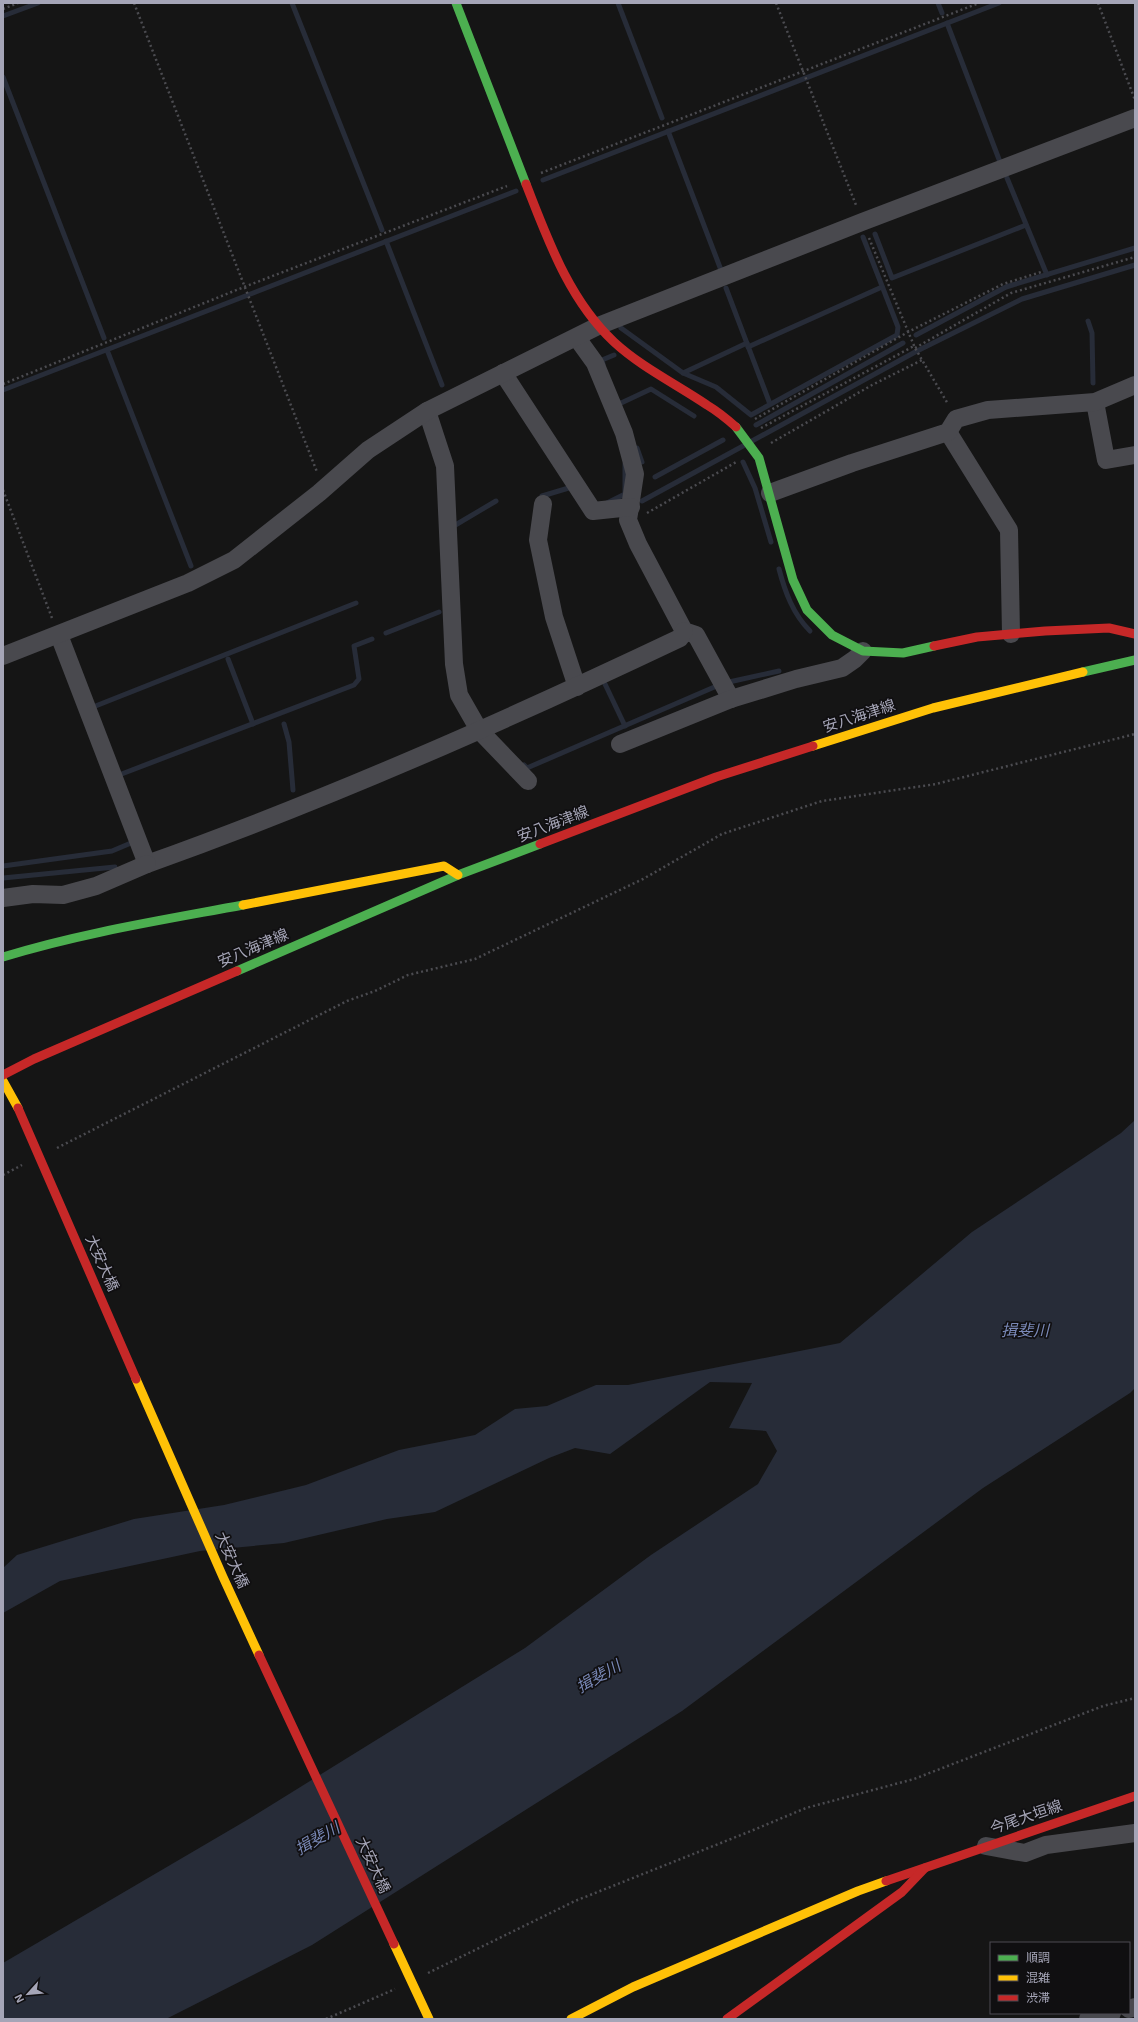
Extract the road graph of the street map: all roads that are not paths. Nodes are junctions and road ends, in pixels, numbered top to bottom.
1 (456, 3) edge
2 (1135, 118) edge
3 (598, 326) junction
4 (576, 338) junction
5 (503, 373) junction
6 (1135, 385) edge
7 (1095, 402) junction
8 (427, 411) junction
9 (952, 425) junction
10 (1135, 455) edge
11 (770, 493) junction
12 (543, 504) dead end
13 (630, 515) junction
14 (684, 631) junction
15 (1011, 634) junction
16 (1135, 634) edge
17 (59, 635) junction
18 (863, 651) junction
19 (3, 656) edge
20 (1135, 660) edge
21 (577, 687) junction
22 (731, 699) junction
23 (479, 730) junction
24 (620, 744) dead end
25 (528, 781) dead end
26 (147, 864) junction
27 (458, 875) junction
28 (3, 898) edge
29 (3, 957) edge
30 (3, 1075) edge
31 (3, 1081) edge
32 (1135, 1796) edge
33 (1135, 1833) edge
34 (986, 1846) junction
35 (927, 1866) junction
36 (1109, 2014) edge
37 (429, 2019) edge
38 (571, 2019) edge
39 (727, 2019) edge
40 (1088, 2019) edge

1 - 3 main road
2 - 3 street
3 - 4 street
3 - 11 main road
4 - 5 street
4 - 13 street
5 - 8 street
5 - 13 street
6 - 7 street
7 - 9 street
7 - 10 street
8 - 17 street
8 - 23 street
9 - 11 street
9 - 15 street
11 - 18 main road
12 - 21 street
13 - 14 street
14 - 21 street
14 - 22 street
15 - 16 main road
15 - 18 main road
17 - 19 street
17 - 26 street
18 - 22 street
20 - 27 main road, 安八海津線
21 - 23 street
22 - 24 street
23 - 25 street
23 - 26 street
26 - 28 street
27 - 29 main road
27 - 30 main road, 安八海津線
31 - 37 main road, 大安大橋, bridge
32 - 34 main road, 今尾大垣線
33 - 34 street
34 - 35 main road, 今尾大垣線
35 - 38 main road, 今尾大垣線
35 - 39 main road
36 - 40 street

